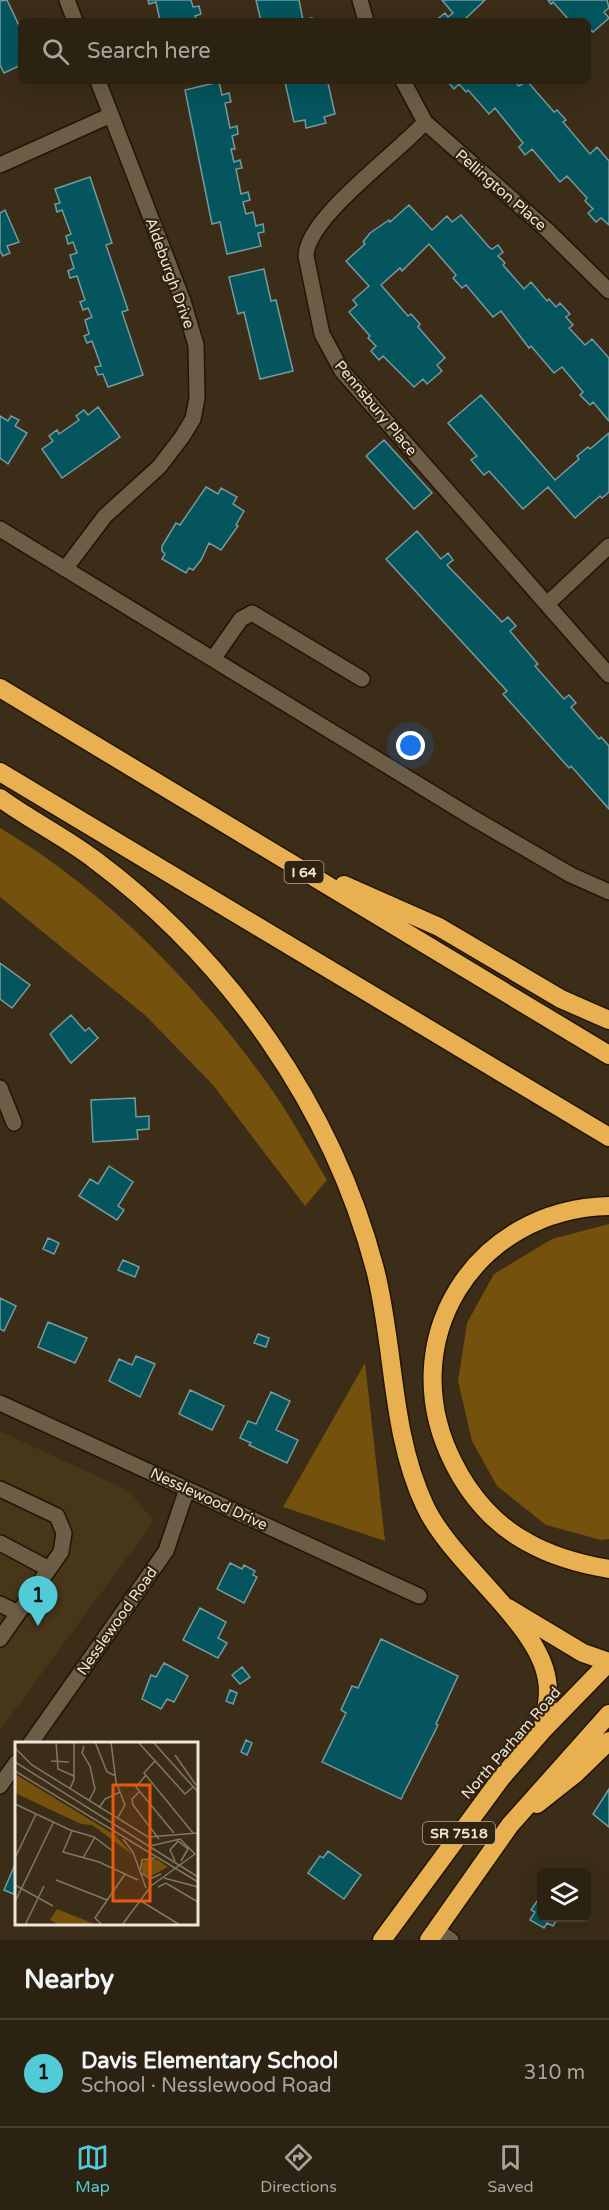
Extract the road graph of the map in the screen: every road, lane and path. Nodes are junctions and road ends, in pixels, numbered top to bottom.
1 (67, 0) edge
2 (360, 0) edge
3 (74, 18) edge
4 (365, 18) edge
5 (99, 84) edge
6 (405, 84) edge
7 (111, 115) junction
8 (425, 122) junction
9 (0, 165) edge
10 (609, 291) edge
11 (0, 529) edge
12 (609, 546) edge
13 (65, 569) junction
14 (547, 604) junction
15 (213, 659) junction
16 (609, 675) edge
17 (362, 679) dead end
18 (0, 688) edge
19 (0, 772) edge
20 (0, 798) edge
21 (272, 853) junction
22 (609, 892) edge
23 (609, 1020) edge
24 (609, 1055) edge
25 (0, 1088) edge
26 (14, 1123) dead end
27 (609, 1137) edge
28 (609, 1206) edge
29 (0, 1403) edge
30 (0, 1489) edge
31 (187, 1489) junction
32 (0, 1543) edge
33 (49, 1569) junction
34 (609, 1569) edge
35 (419, 1596) dead end
36 (0, 1605) edge
37 (504, 1606) junction
38 (18, 1613) junction
39 (0, 1639) edge
40 (609, 1662) edge
41 (609, 1714) edge
42 (542, 1731) junction
43 (31, 1742) edge
44 (609, 1742) edge
45 (15, 1764) edge
46 (0, 1786) edge
47 (510, 1825) junction
48 (439, 1937) edge
49 (382, 1940) edge

1 - 3 street
2 - 4 street
5 - 7 street, Aldeburgh Drive
6 - 8 street, Pellington Place
7 - 9 street
7 - 13 street, Aldeburgh Drive
8 - 10 street, Pellington Place
8 - 14 street, Pennsbury Place
11 - 13 street
12 - 14 street
13 - 15 street
14 - 16 street, Pennsbury Place
15 - 17 street
15 - 22 street
18 - 21 highway, I 64
19 - 27 highway
20 - 37 highway
21 - 23 highway
21 - 24 highway, I 64
25 - 26 street
28 - 34 highway
29 - 31 street, Nesslewood Drive
30 - 33 street
31 - 35 street, Nesslewood Drive
31 - 43 street, Nesslewood Road
32 - 33 street
33 - 38 street
36 - 38 street
37 - 40 highway
37 - 42 highway
38 - 39 street
40 - 42 highway, North Parham Road / SR 7518
41 - 47 highway, SR 7518
42 - 49 highway, North Parham Road / SR 7518
44 - 47 highway
45 - 46 street
47 - 48 highway, SR 7518

